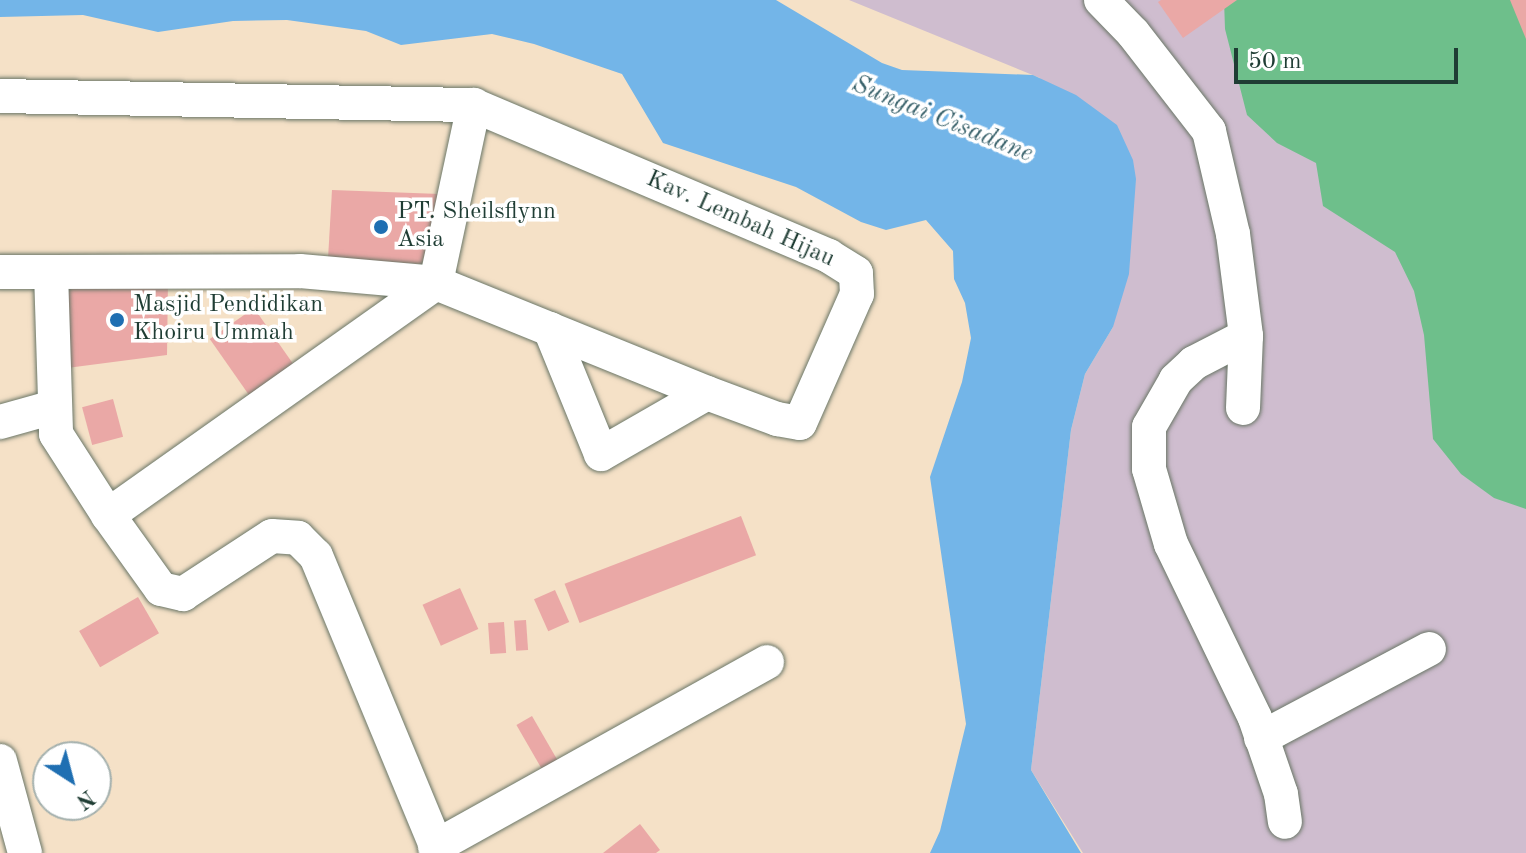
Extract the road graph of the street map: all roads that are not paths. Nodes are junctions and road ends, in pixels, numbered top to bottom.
1 (1101, 0) edge
2 (0, 96) edge
3 (474, 105) junction
4 (0, 272) edge
5 (51, 272) junction
6 (436, 283) junction
7 (550, 329) junction
8 (1246, 336) junction
9 (707, 393) junction
10 (54, 407) junction
11 (1243, 408) dead end
12 (0, 422) edge
13 (108, 515) junction
14 (1429, 649) dead end
15 (767, 662) dead end
16 (1261, 738) junction
17 (0, 761) edge
18 (1285, 822) dead end
19 (437, 850) edge
20 (25, 853) edge

1 - 8 street
2 - 3 street, Kav. Lembah Hijau
3 - 6 street
3 - 9 street, Kav. Lembah Hijau
4 - 5 street, Kav. Lembah Hijau
5 - 6 street, Kav. Lembah Hijau
5 - 10 street
6 - 7 street, Kav. Lembah Hijau
6 - 13 street
7 - 9 street, Kav. Lembah Hijau
7 - 9 street
8 - 11 street
8 - 16 street
10 - 12 street
10 - 13 street
13 - 19 street
14 - 16 street
15 - 19 street
16 - 18 street
17 - 20 street

